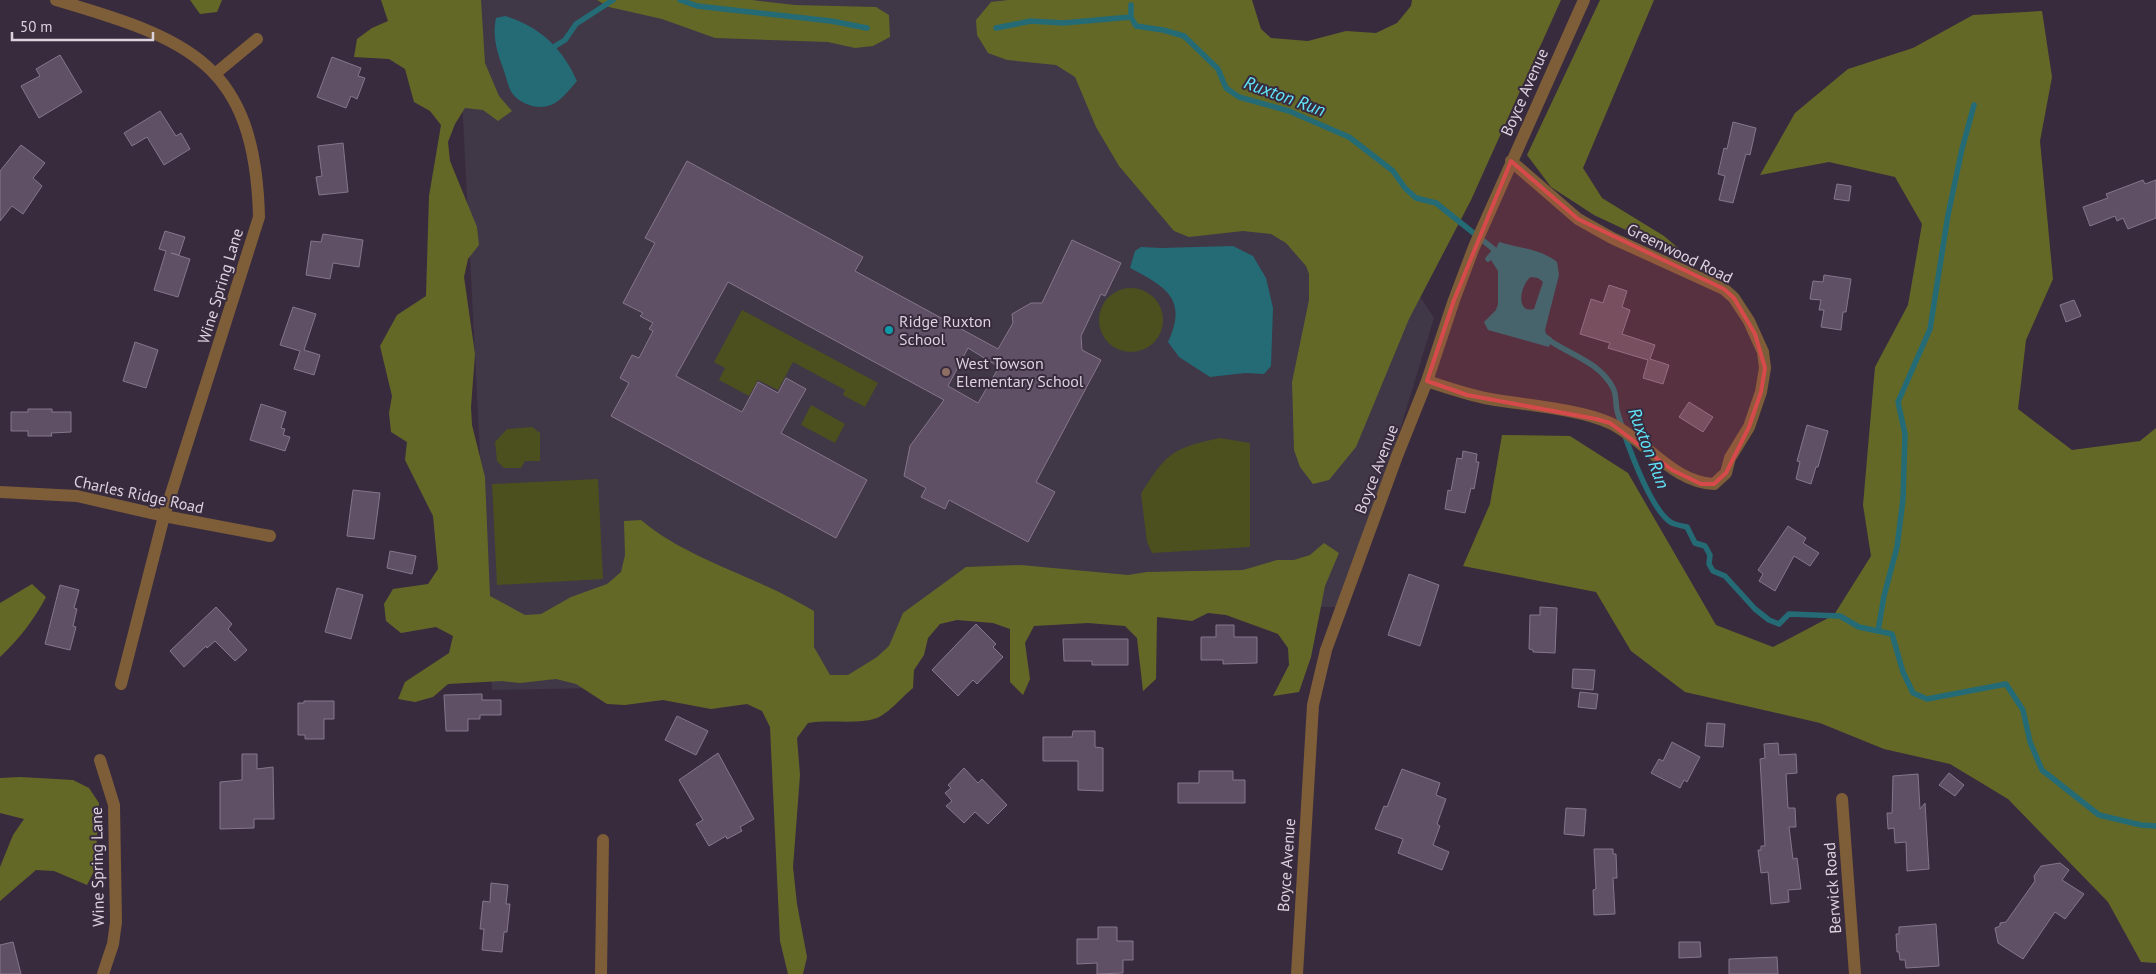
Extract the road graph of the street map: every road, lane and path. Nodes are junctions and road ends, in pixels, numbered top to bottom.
1 (56, 0) edge
2 (1584, 0) edge
3 (258, 39) dead end
4 (216, 73) junction
5 (1511, 160) junction
6 (1427, 381) junction
7 (0, 492) edge
8 (164, 516) junction
9 (270, 536) dead end
10 (121, 684) dead end
11 (100, 760) dead end
12 (1842, 800) dead end
13 (603, 840) dead end
14 (103, 974) edge
15 (600, 974) edge
16 (1297, 974) edge
17 (1855, 974) edge

1 - 4 street, Wine Spring Lane
2 - 5 street, Boyce Avenue
3 - 4 street
4 - 8 street, Wine Spring Lane
5 - 6 street, Boyce Avenue
5 - 6 street, Greenwood Road
6 - 16 street, Boyce Avenue
7 - 8 street, Charles Ridge Road
8 - 9 street, Charles Ridge Road
8 - 10 street, Wine Spring Lane
11 - 14 street, Wine Spring Lane
12 - 17 street, Berwick Road
13 - 15 street

